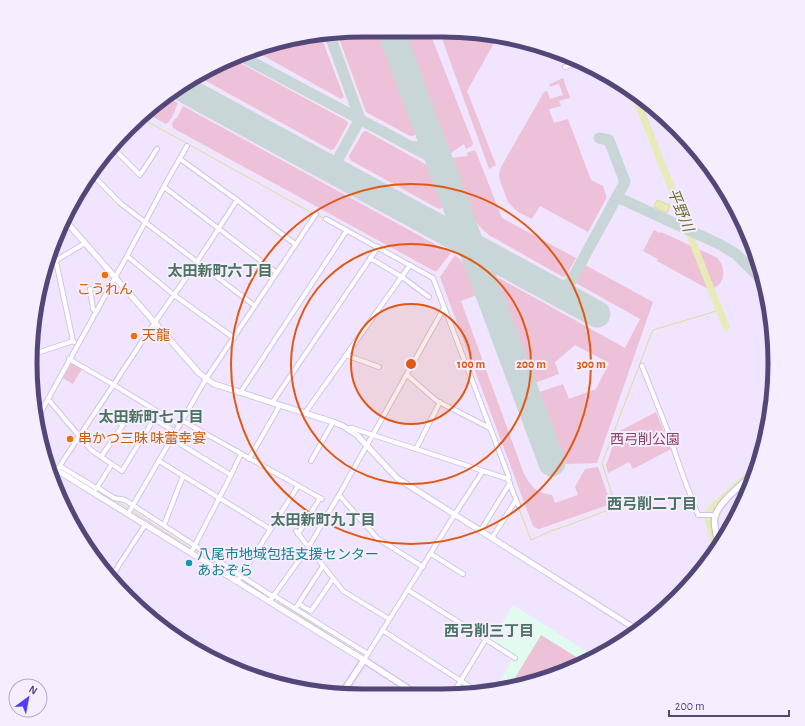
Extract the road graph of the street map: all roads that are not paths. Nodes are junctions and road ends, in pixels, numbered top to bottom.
1 (572, 64) edge
2 (566, 67) dead end
3 (187, 146) dead end
4 (157, 149) dead end
5 (116, 151) edge
6 (180, 159) junction
7 (95, 177) edge
8 (164, 187) junction
9 (237, 200) junction
10 (316, 214) dead end
11 (326, 220) dead end
12 (145, 222) junction
13 (69, 224) edge
14 (219, 229) junction
15 (347, 230) junction
16 (85, 243) junction
17 (295, 244) junction
18 (378, 248) junction
19 (127, 256) junction
20 (370, 258) junction
21 (56, 260) junction
22 (53, 262) edge
23 (197, 262) junction
24 (410, 265) junction
25 (277, 273) junction
26 (115, 277) junction
27 (402, 277) junction
28 (90, 289) dead end
29 (174, 295) junction
30 (429, 297) dead end
31 (255, 306) junction
32 (444, 308) junction
33 (96, 312) junction
34 (155, 322) junction
35 (234, 338) junction
36 (74, 341) junction
37 (76, 348) junction
38 (37, 353) edge
39 (346, 355) junction
40 (70, 360) junction
41 (642, 366) dead end
42 (379, 367) dead end
43 (407, 375) junction
44 (206, 379) junction
45 (114, 385) junction
46 (240, 393) junction
47 (48, 399) junction
48 (440, 402) junction
49 (272, 403) junction
50 (280, 405) junction
51 (41, 412) edge
52 (305, 413) junction
53 (183, 421) junction
54 (333, 422) junction
55 (120, 423) dead end
56 (180, 425) junction
57 (347, 428) junction
58 (490, 428) junction
59 (176, 432) junction
60 (373, 435) junction
61 (79, 436) junction
62 (172, 439) junction
63 (366, 446) junction
64 (416, 449) junction
65 (241, 454) junction
66 (101, 457) junction
67 (249, 458) junction
68 (160, 461) junction
69 (311, 461) dead end
70 (112, 464) junction
71 (54, 466) edge
72 (58, 468) junction
73 (483, 471) junction
74 (231, 475) junction
75 (183, 476) junction
76 (509, 481) junction
77 (746, 481) edge
78 (298, 486) junction
79 (96, 489) junction
80 (339, 495) junction
81 (219, 498) junction
82 (516, 500) junction
83 (134, 505) junction
84 (518, 505) dead end
85 (128, 514) junction
86 (455, 514) junction
87 (713, 515) junction
88 (146, 525) junction
89 (164, 525) junction
90 (270, 529) junction
91 (481, 530) junction
92 (717, 537) edge
93 (492, 538) junction
94 (196, 545) junction
95 (308, 548) junction
96 (191, 553) junction
97 (431, 554) junction
98 (324, 566) junction
99 (423, 567) junction
100 (114, 573) edge
101 (463, 574) dead end
102 (241, 575) junction
103 (333, 579) junction
104 (237, 582) junction
105 (408, 590) junction
106 (273, 596) junction
107 (269, 602) junction
108 (299, 604) junction
109 (295, 610) junction
110 (389, 619) junction
111 (633, 627) edge
112 (382, 630) junction
113 (486, 639) junction
114 (368, 654) junction
115 (515, 658) dead end
116 (364, 660) junction
117 (460, 681) junction
118 (470, 687) edge
119 (345, 688) edge
120 (456, 688) edge
121 (409, 689) edge

1 - 2 street
3 - 6 street
4 - 5 street
6 - 8 street
6 - 9 street
7 - 12 street
8 - 12 street
8 - 14 street
9 - 14 street
9 - 17 street
10 - 17 street
11 - 15 street
12 - 19 street
12 - 23 street
13 - 16 street
14 - 23 street
14 - 25 street
15 - 18 street
15 - 46 street
16 - 21 street
16 - 26 street
17 - 25 street
18 - 20 street
18 - 24 street
19 - 26 street
19 - 29 street
20 - 27 street
20 - 49 street
21 - 22 street
21 - 36 street
23 - 29 street
23 - 31 street
24 - 27 street
24 - 32 street
25 - 31 street
26 - 33 street
26 - 34 street
27 - 30 street
27 - 39 street
28 - 33 street
29 - 34 street
29 - 35 street
31 - 35 street
32 - 43 street
32 - 58 street
33 - 37 street
34 - 44 street
34 - 45 street
35 - 44 street
36 - 37 street
36 - 38 street
37 - 40 street
39 - 42 street
39 - 52 street
40 - 45 street
40 - 47 street
41 - 87 street
43 - 48 street
43 - 60 street
44 - 46 street
44 - 53 street
45 - 56 street
45 - 61 street
46 - 49 street
47 - 51 street
47 - 61 street
48 - 58 street
48 - 64 street
49 - 50 street
50 - 52 street
50 - 67 street
52 - 54 street
53 - 56 street
53 - 65 street
54 - 57 street
54 - 69 street
55 - 66 street
56 - 59 street
57 - 60 street
57 - 63 street
58 - 76 street
59 - 62 street
59 - 70 street
60 - 63 street
60 - 64 street
61 - 66 street
61 - 72 street
62 - 68 street
62 - 74 street
63 - 80 street
63 - 86 street
64 - 73 street
65 - 67 street
65 - 74 street
66 - 70 street
67 - 78 street
68 - 75 street
68 - 83 street
70 - 79 street
71 - 72 street
72 - 79 street
73 - 76 street
73 - 86 street
74 - 81 street
75 - 81 street
75 - 89 street
76 - 82 street
76 - 91 street
77 - 87 main road
78 - 90 street
78 - 95 street
79 - 83 street
79 - 85 street
80 - 95 street
80 - 99 street
81 - 90 street
81 - 94 street
82 - 84 street
82 - 93 street
83 - 85 street
83 - 89 street
85 - 88 street
86 - 91 street
86 - 97 street
87 - 92 main road
88 - 96 street
88 - 100 street
89 - 94 street
90 - 102 street
91 - 93 street
93 - 111 street
94 - 96 street
94 - 102 street
95 - 98 street
95 - 106 street
96 - 104 street
97 - 99 street
97 - 101 street
98 - 103 street
98 - 108 street
99 - 105 street
102 - 104 street
102 - 106 street
103 - 108 street
103 - 110 street
104 - 107 street
105 - 110 street
105 - 113 street
106 - 107 street
106 - 109 street
107 - 116 street
108 - 109 street
109 - 114 street
110 - 112 street
112 - 114 street
112 - 117 street
113 - 115 street
113 - 117 street
114 - 116 street
116 - 119 main road
116 - 121 main road
117 - 118 street
117 - 120 street

